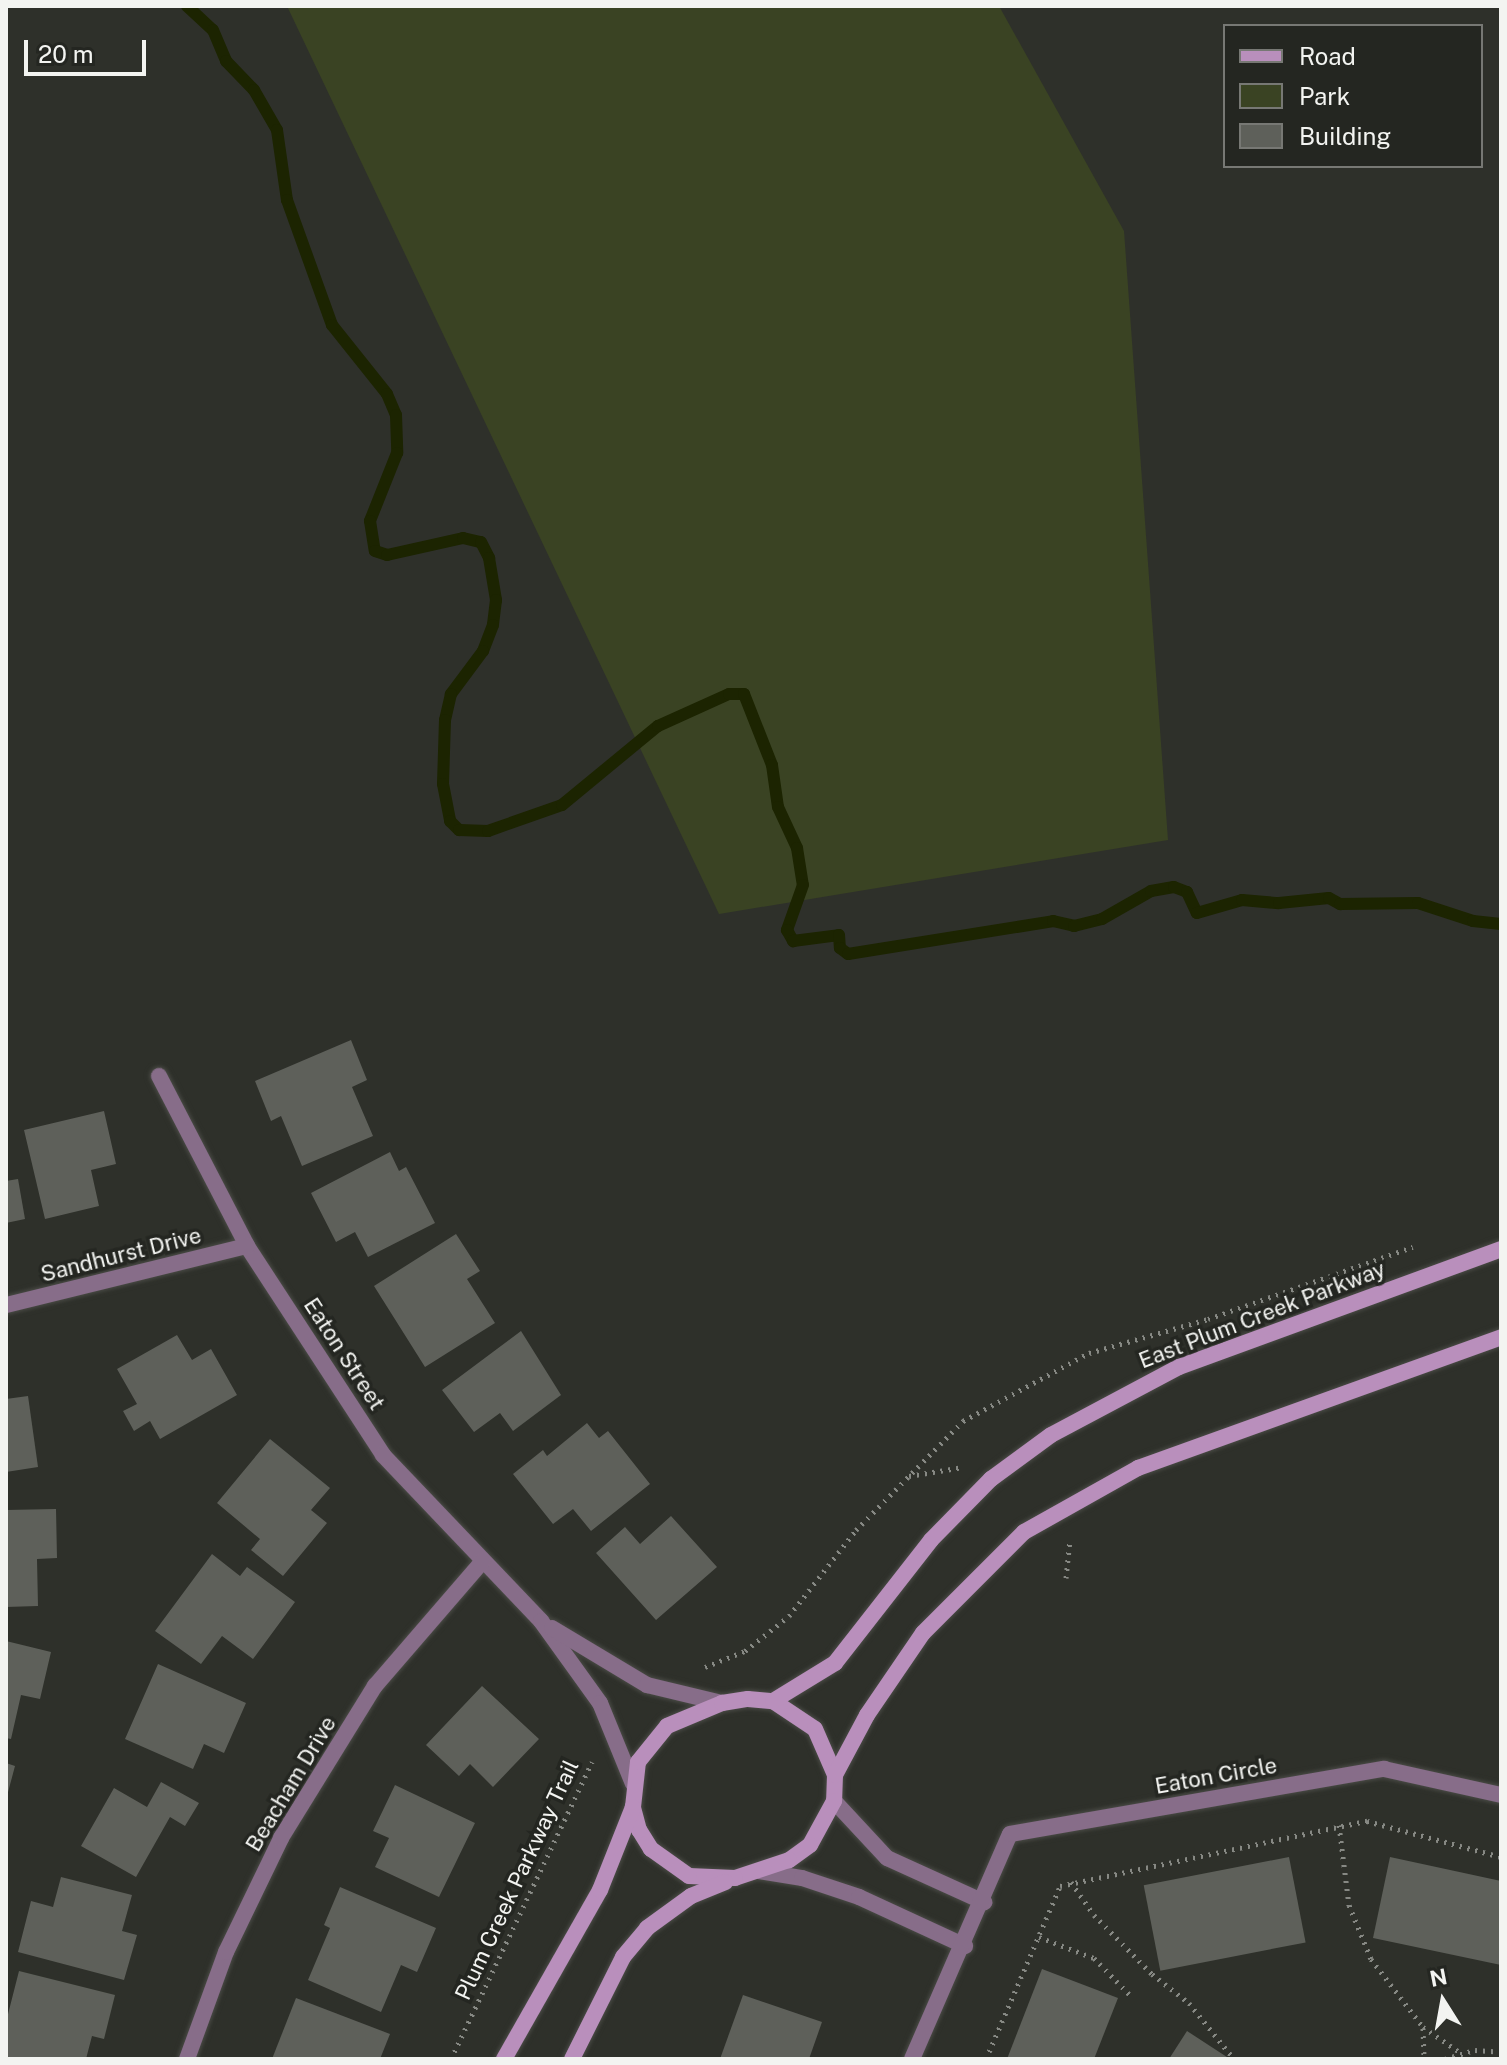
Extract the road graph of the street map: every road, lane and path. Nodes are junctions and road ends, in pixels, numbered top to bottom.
1 (159, 1076) dead end
2 (247, 1246) junction
3 (1501, 1249) edge
4 (6, 1305) edge
5 (1501, 1337) edge
6 (482, 1562) junction
7 (541, 1621) junction
8 (773, 1701) junction
9 (722, 1703) junction
10 (593, 1754) dead end
11 (835, 1775) junction
12 (633, 1784) junction
13 (1501, 1795) edge
14 (834, 1801) junction
15 (633, 1807) junction
16 (1339, 1825) junction
17 (1501, 1857) edge
18 (759, 1871) junction
19 (735, 1878) junction
20 (1071, 1882) junction
21 (984, 1902) junction
22 (1039, 1937) junction
23 (965, 1946) junction
24 (1131, 1996) dead end
25 (1423, 2027) junction
26 (456, 2048) junction
27 (1501, 2052) edge
28 (1461, 2053) junction
29 (187, 2059) edge
30 (451, 2059) edge
31 (460, 2059) edge
32 (504, 2059) edge
33 (572, 2059) edge
34 (912, 2059) edge
35 (986, 2059) edge
36 (1234, 2059) edge
37 (1424, 2059) edge
38 (1445, 2059) edge

1 - 2 street, Eaton Street
2 - 4 street, Sandhurst Drive
2 - 6 street, Eaton Street
3 - 8 main road, East Plum Creek Parkway
5 - 11 main road
6 - 7 street, Eaton Street
6 - 29 street, Beacham Drive
7 - 9 street, Eaton Street
7 - 12 street, Eaton Street
8 - 9 main road
8 - 11 main road
9 - 12 main road
10 - 26 path, Plum Creek Parkway Trail
11 - 14 main road
12 - 15 main road
13 - 21 street, Eaton Circle
14 - 18 main road
14 - 21 street
15 - 19 main road
15 - 32 main road
16 - 17 path
16 - 20 path
16 - 25 path
18 - 19 main road
18 - 23 street
19 - 33 main road
20 - 22 path
20 - 36 path
21 - 23 street, Eaton Circle
22 - 24 path
22 - 35 path
23 - 34 street, Eaton Circle
25 - 28 path
25 - 37 path
26 - 30 path, Plum Creek Parkway Trail
26 - 31 path
27 - 28 path
28 - 38 path

